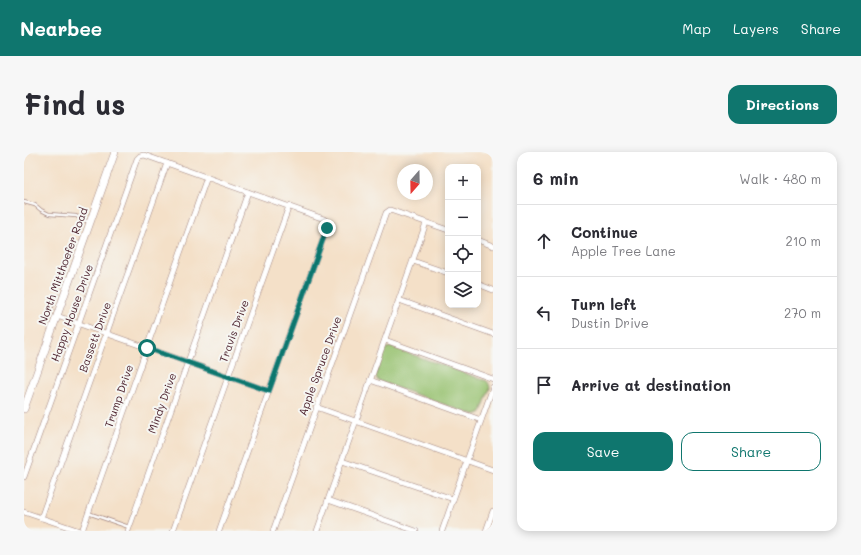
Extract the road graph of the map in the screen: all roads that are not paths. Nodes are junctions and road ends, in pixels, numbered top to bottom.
1 (115, 152) edge
2 (167, 163) junction
3 (207, 177) junction
4 (248, 192) junction
5 (24, 202) edge
6 (289, 206) junction
7 (91, 221) junction
8 (426, 223) junction
9 (445, 229) edge
10 (481, 241) edge
11 (493, 246) edge
12 (413, 261) junction
13 (445, 272) edge
14 (481, 285) edge
15 (493, 290) edge
16 (399, 300) junction
17 (57, 316) junction
18 (79, 323) junction
19 (107, 333) junction
20 (493, 334) edge
21 (384, 340) junction
22 (147, 348) junction
23 (188, 362) junction
24 (228, 376) junction
25 (493, 379) edge
26 (370, 380) junction
27 (493, 387) edge
28 (269, 391) junction
29 (316, 407) junction
30 (24, 409) edge
31 (482, 420) junction
32 (356, 421) junction
33 (342, 461) junction
34 (467, 461) junction
35 (493, 470) edge
36 (24, 477) edge
37 (328, 500) junction
38 (453, 500) junction
39 (493, 511) edge
40 (24, 512) edge
41 (88, 513) junction
42 (41, 518) junction
43 (128, 529) edge
44 (81, 531) edge
45 (174, 531) edge
46 (219, 531) edge
47 (273, 531) edge
48 (317, 531) edge
49 (416, 531) edge
50 (442, 531) edge
51 (486, 531) edge

1 - 7 main road, North Mitthoefer Road
2 - 3 street
2 - 18 street, Happy House Drive
2 - 19 street, Bassett Drive
3 - 4 street
3 - 22 street, Trump Drive
4 - 6 street
4 - 23 street, Mindy Drive
5 - 7 lane
6 - 24 street, Travis Drive
6 - 28 street
7 - 17 main road, North Mitthoefer Road
8 - 9 street
8 - 12 street
8 - 29 street, Apple Spruce Drive
10 - 11 street
12 - 13 street
12 - 16 street
14 - 15 street
16 - 20 street
16 - 21 street
17 - 18 street
17 - 30 main road, North Mitthoefer Road
18 - 19 street
18 - 36 street, Happy House Drive
19 - 22 street
19 - 42 street, Bassett Drive
21 - 25 street
21 - 26 street
22 - 23 street
22 - 41 street, Trump Drive
23 - 24 street
23 - 43 street, Mindy Drive
24 - 28 street
24 - 45 street, Travis Drive
26 - 31 street
26 - 32 street
27 - 31 street
28 - 46 street
29 - 32 street
29 - 47 street, Apple Spruce Drive
31 - 34 street
32 - 33 street
32 - 34 street
33 - 37 street
33 - 38 street
34 - 35 street
34 - 38 street
37 - 48 street
37 - 49 street
38 - 50 street
39 - 51 street
40 - 42 street
41 - 43 lane
41 - 44 street, Trump Drive
42 - 44 street

